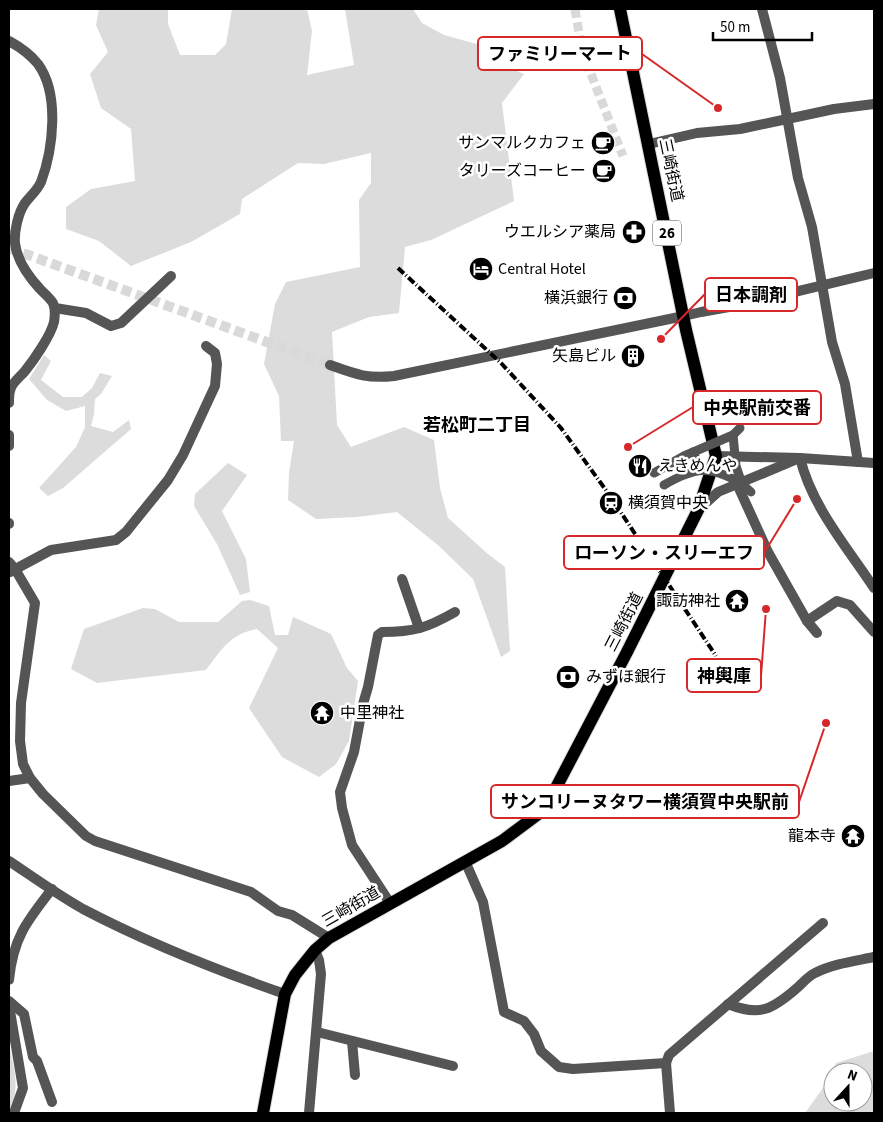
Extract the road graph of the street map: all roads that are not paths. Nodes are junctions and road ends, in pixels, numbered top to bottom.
1 (620, 9) edge
2 (762, 9) edge
3 (9, 41) edge
4 (874, 104) edge
5 (787, 119) junction
6 (649, 144) junction
7 (874, 272) edge
8 (172, 276) dead end
9 (822, 284) junction
10 (55, 308) junction
11 (684, 316) junction
12 (206, 346) dead end
13 (330, 365) tunnel mouth
14 (9, 403) edge
15 (9, 435) edge
16 (9, 446) edge
17 (693, 452) junction
18 (716, 456) junction
19 (800, 458) junction
20 (858, 462) junction
21 (874, 463) edge
22 (700, 470) junction
23 (654, 473) dead end
24 (739, 484) junction
25 (664, 485) dead end
26 (751, 492) dead end
27 (698, 510) junction
28 (11, 568) edge
29 (402, 580) dead end
30 (874, 588) edge
31 (455, 612) dead end
32 (807, 621) junction
33 (419, 628) junction
34 (874, 632) edge
35 (817, 633) dead end
36 (30, 778) junction
37 (9, 781) edge
38 (9, 861) edge
39 (465, 861) junction
40 (52, 890) junction
41 (390, 903) junction
42 (823, 923) dead end
43 (329, 938) junction
44 (315, 950) junction
45 (874, 957) edge
46 (9, 980) edge
47 (285, 994) junction
48 (9, 1001) edge
49 (728, 1004) junction
50 (9, 1005) edge
51 (317, 1032) junction
52 (352, 1041) junction
53 (666, 1063) junction
54 (453, 1066) dead end
55 (355, 1075) dead end
56 (52, 1102) dead end
57 (14, 1113) edge
58 (263, 1113) edge
59 (310, 1113) edge
60 (670, 1113) edge

1 - 6 main road, 三崎街道 / 26
2 - 5 street
3 - 10 street
4 - 5 street
5 - 6 street
5 - 9 street
6 - 11 main road, 三崎街道 / 26
7 - 9 street
8 - 10 street
9 - 11 street
9 - 20 street
10 - 14 street
11 - 13 street
11 - 18 main road, 三崎街道 / 26
12 - 28 street
15 - 16 street
17 - 22 street
17 - 23 street, bridge
17 - 24 street, bridge
18 - 19 street
18 - 27 main road, 三崎街道
19 - 20 street
19 - 24 street
19 - 30 street
20 - 21 street
22 - 24 street, bridge
22 - 25 street, bridge
24 - 26 street, bridge
24 - 27 street
24 - 32 street
27 - 39 main road, 三崎街道
28 - 36 street
29 - 33 street
31 - 33 street
32 - 34 street
32 - 35 street
33 - 41 street
36 - 37 street
36 - 43 street
38 - 40 street
39 - 41 main road, 三崎街道
39 - 53 street
40 - 46 street
40 - 47 street
41 - 43 main road, 三崎街道
42 - 49 street
43 - 44 main road, 三崎街道
44 - 47 main road, 三崎街道
44 - 51 street
45 - 49 street
47 - 58 main road, 三崎街道
48 - 56 street
49 - 53 street
50 - 57 street
51 - 52 street
51 - 59 street
52 - 54 street
52 - 55 street
53 - 60 street

